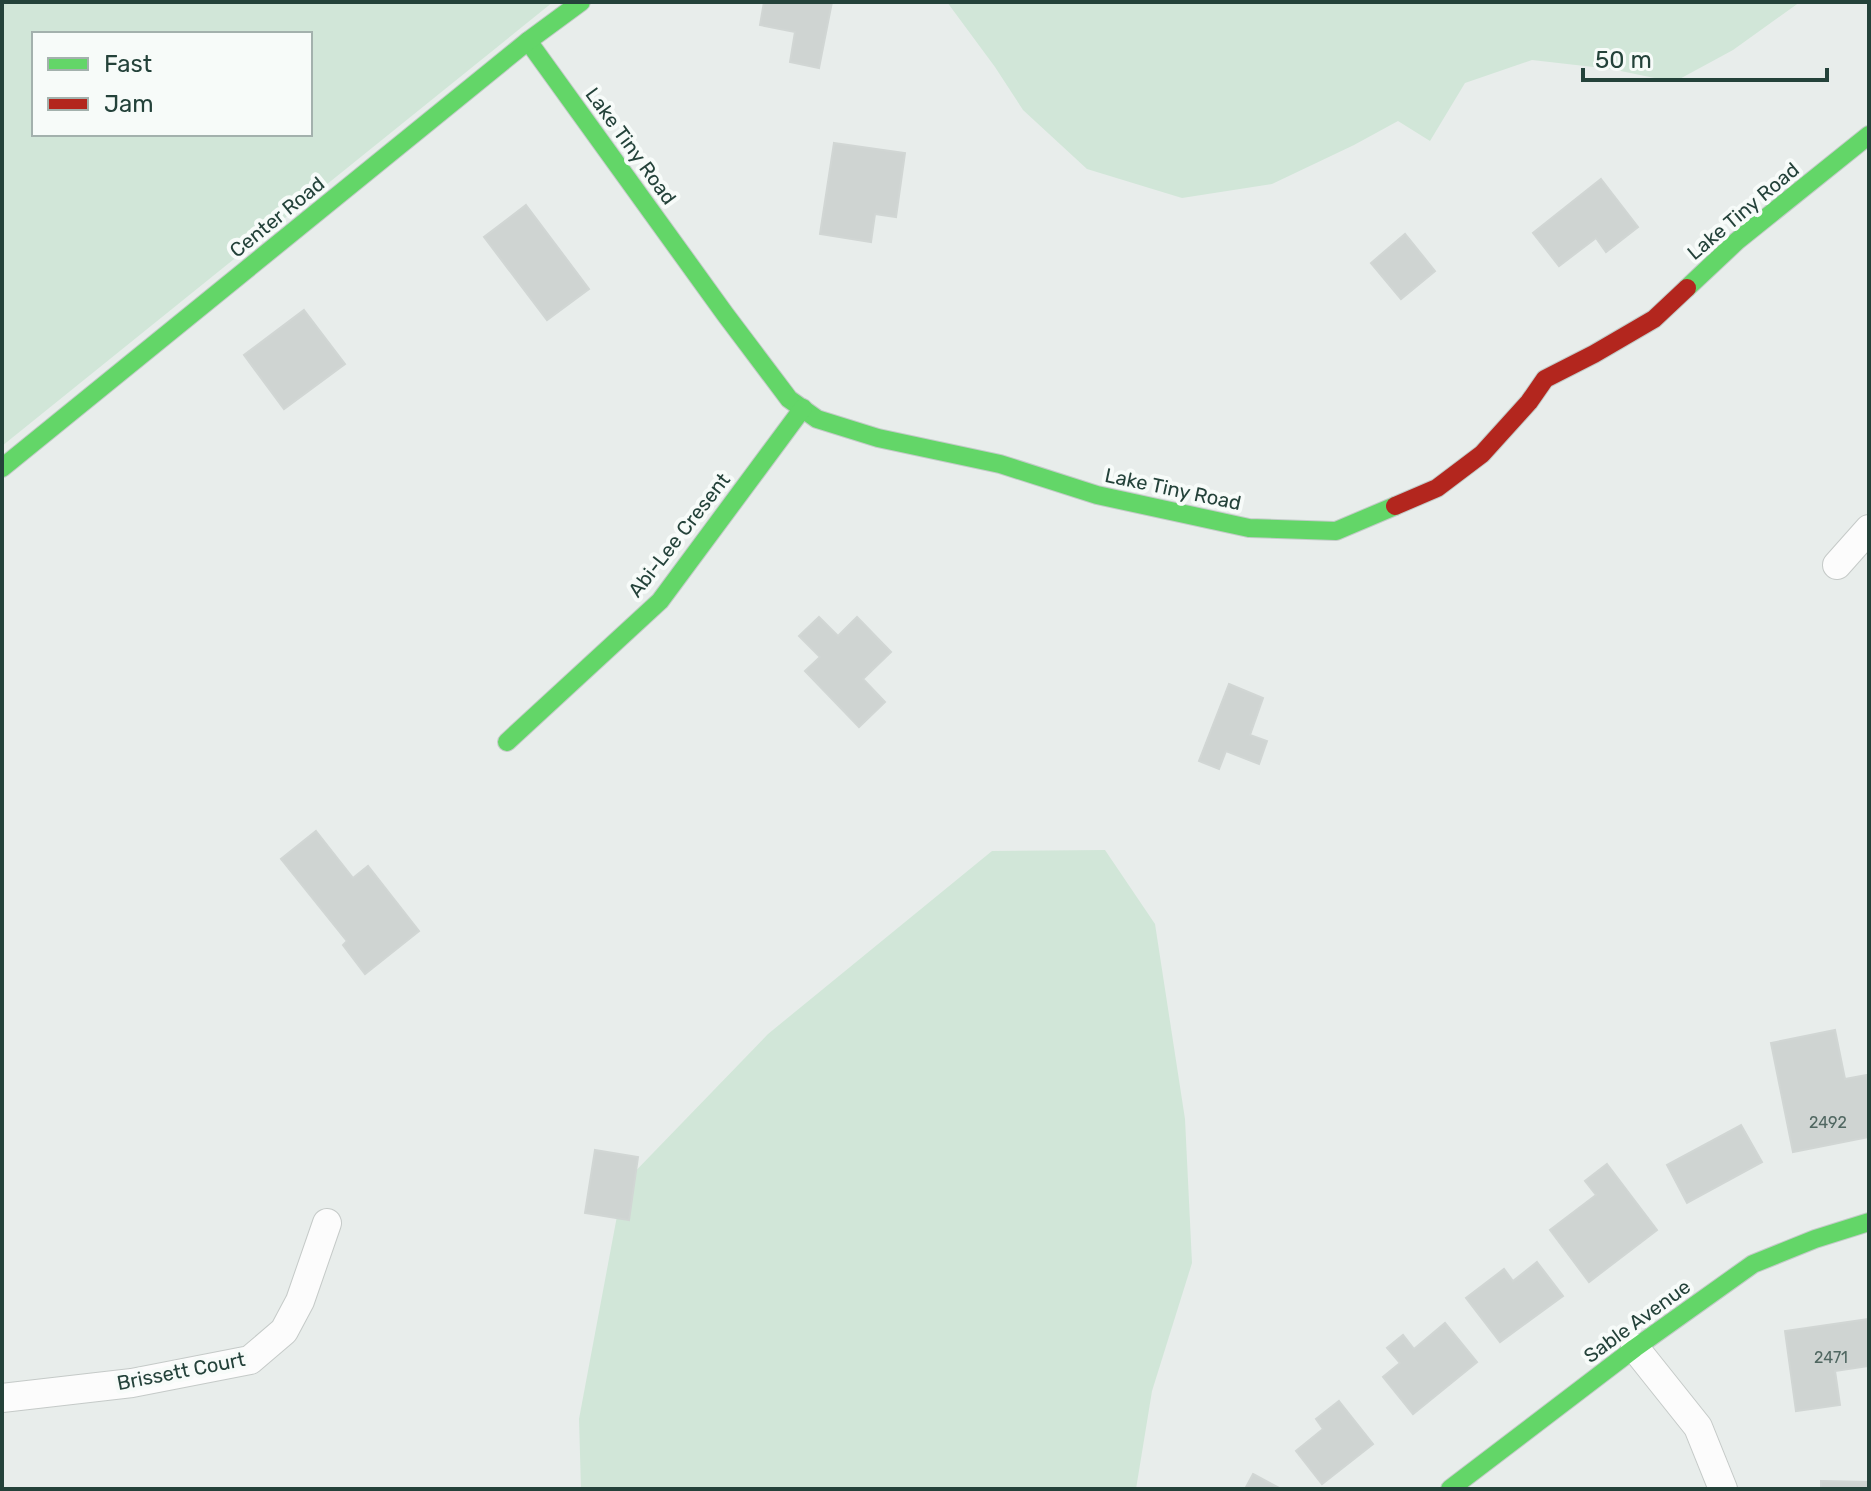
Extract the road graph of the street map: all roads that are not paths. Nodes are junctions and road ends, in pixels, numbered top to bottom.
1 (581, 2) edge
2 (528, 41) junction
3 (1869, 135) edge
4 (803, 408) junction
5 (2, 468) edge
6 (1869, 529) edge
7 (1837, 565) dead end
8 (507, 742) dead end
9 (1869, 1222) edge
10 (327, 1223) dead end
11 (1635, 1348) junction
12 (2, 1398) edge
13 (1450, 1489) edge
14 (1723, 1489) edge

1 - 2 street, Center Road
2 - 4 street, Lake Tiny Road
2 - 5 street, Center Road
3 - 4 street, Lake Tiny Road
4 - 8 street, Abi-Lee Cresent
6 - 7 street
9 - 11 street, Sable Avenue
10 - 12 street, Brissett Court
11 - 13 street, Sable Avenue
11 - 14 street

